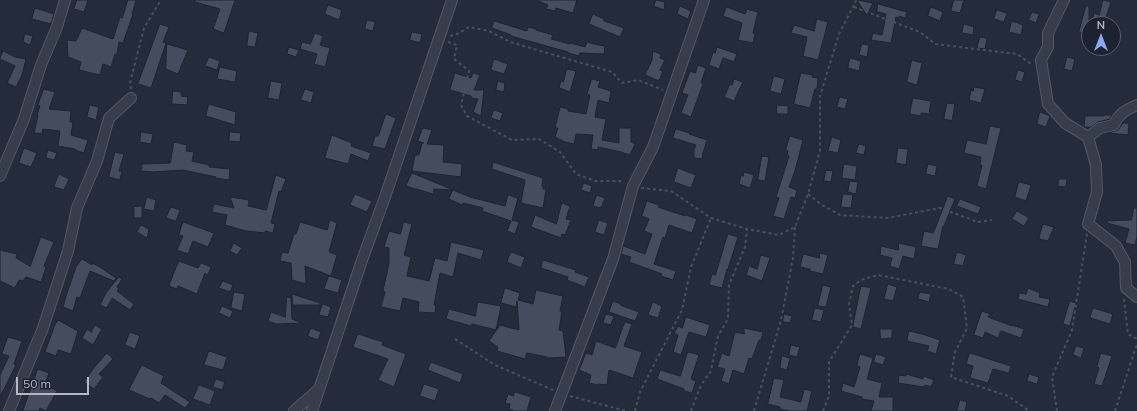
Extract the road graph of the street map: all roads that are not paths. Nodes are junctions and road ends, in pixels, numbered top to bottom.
1 (64, 0) edge
2 (452, 0) edge
3 (704, 0) edge
4 (1064, 0) edge
5 (132, 98) road end
6 (1137, 105) edge
7 (1088, 137) junction
8 (0, 176) edge
9 (1137, 297) edge
10 (319, 389) junction
11 (9, 411) edge
12 (294, 411) edge
13 (312, 411) edge
14 (555, 411) edge

1 - 8 street
2 - 10 street
3 - 14 street
4 - 7 street
5 - 11 street
6 - 7 street
7 - 9 street
10 - 12 street
10 - 13 street

